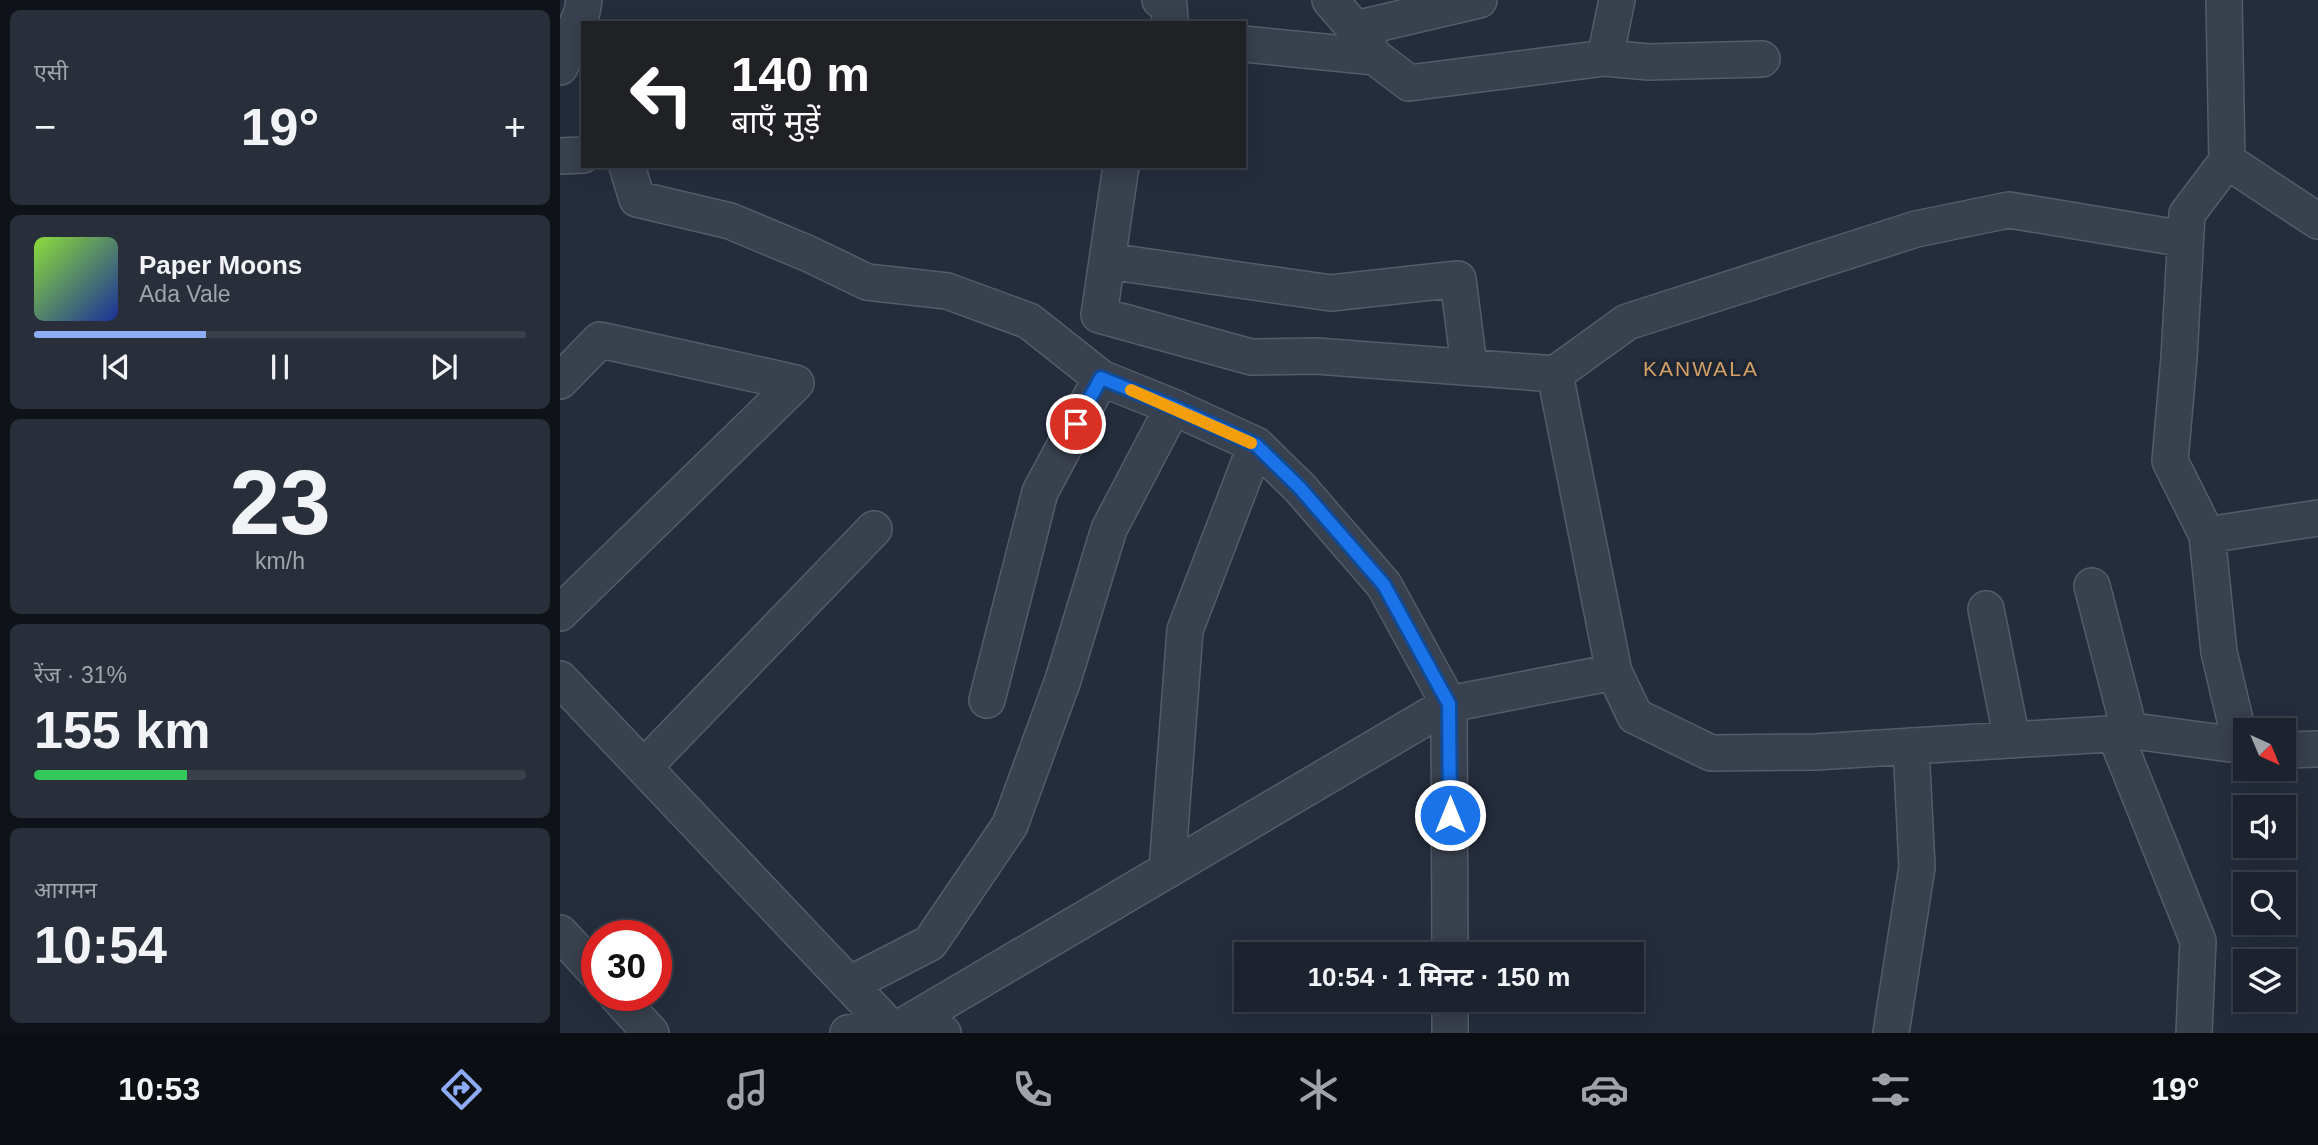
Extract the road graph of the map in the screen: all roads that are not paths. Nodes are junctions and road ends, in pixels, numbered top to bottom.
1 (584, 0) edge
2 (1160, 0) edge
3 (1330, 0) edge
4 (1479, 0) edge
5 (1617, 0) edge
6 (2224, 0) edge
7 (1170, 21) edge
8 (1355, 29) junction
9 (1246, 44) edge
10 (1605, 58) junction
11 (1762, 59) dead end
12 (560, 67) edge
13 (1389, 68) junction
14 (581, 155) edge
15 (560, 156) edge
16 (2227, 162) junction
17 (628, 168) edge
18 (1121, 168) edge
19 (2318, 221) edge
20 (2186, 239) junction
21 (1107, 261) junction
22 (1469, 366) junction
23 (1555, 374) junction
24 (1101, 378) junction
25 (560, 381) edge
26 (1173, 407) junction
27 (1256, 445) junction
28 (2318, 518) edge
29 (874, 529) dead end
30 (2207, 535) junction
31 (2092, 586) dead end
32 (1986, 609) dead end
33 (560, 613) edge
34 (1614, 672) junction
35 (560, 679) edge
36 (987, 700) dead end
37 (1449, 704) junction
38 (2236, 718) edge
39 (2123, 733) junction
40 (2012, 740) junction
41 (2233, 744) edge
42 (1911, 746) junction
43 (2318, 749) edge
44 (2296, 750) edge
45 (644, 767) junction
46 (1167, 870) junction
47 (560, 933) edge
48 (1450, 942) edge
49 (581, 956) edge
50 (850, 984) junction
51 (631, 1011) edge
52 (1450, 1012) edge
53 (894, 1026) junction
54 (651, 1033) edge
55 (848, 1033) edge
56 (943, 1033) edge
57 (1450, 1033) edge
58 (1891, 1033) edge
59 (2194, 1033) edge

1 - 12 street
2 - 7 street
3 - 8 street
4 - 8 street
5 - 10 street
6 - 16 street
8 - 13 street
9 - 13 street
10 - 11 street
10 - 13 street
14 - 15 street
16 - 19 street
16 - 20 street
17 - 24 street
18 - 21 street
20 - 23 street
20 - 30 street
21 - 22 street
21 - 22 street
22 - 23 street
23 - 34 street
24 - 26 street
24 - 36 street
25 - 33 street
26 - 27 street
26 - 50 street
27 - 37 street
27 - 46 street
28 - 30 street
29 - 45 street
30 - 38 street
31 - 39 street
32 - 40 street
34 - 37 street
34 - 42 street
35 - 45 street
37 - 46 street
37 - 48 street
39 - 40 street
39 - 41 street
39 - 59 street
40 - 42 street
42 - 58 street
43 - 44 street
45 - 50 street
46 - 53 street
47 - 49 street
50 - 53 street
51 - 54 street
52 - 57 street
53 - 55 street
53 - 56 street

